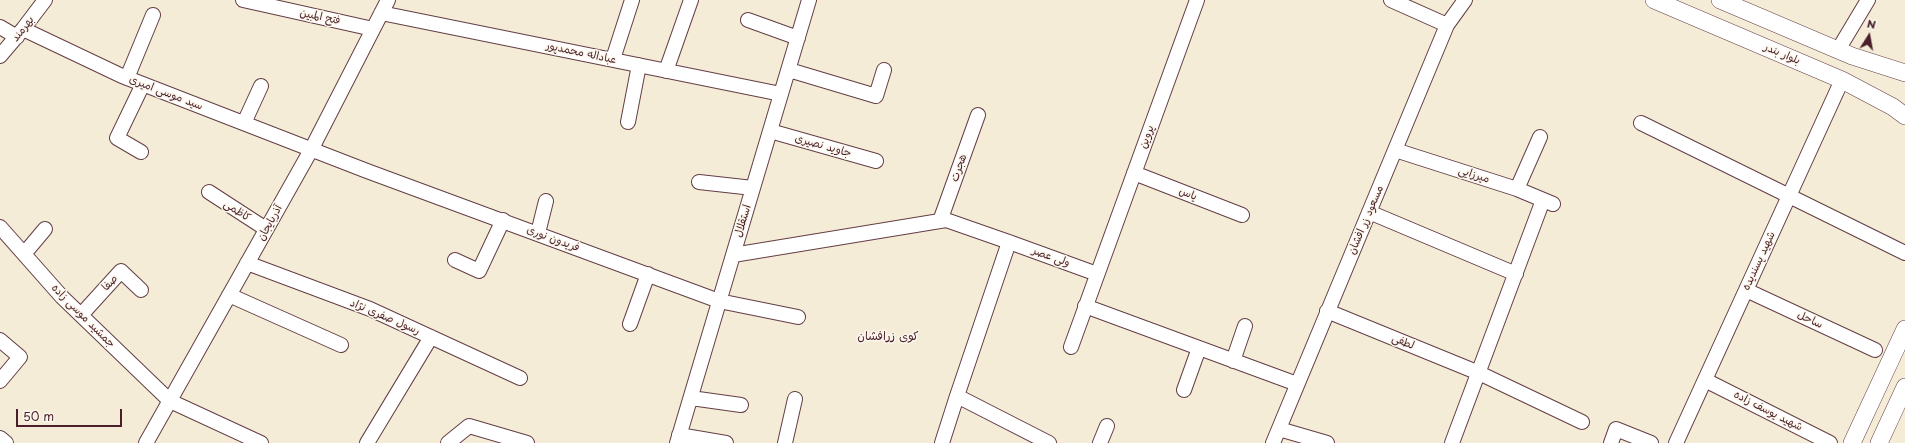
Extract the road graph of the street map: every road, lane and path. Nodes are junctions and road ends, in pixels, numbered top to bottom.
1 (45, 0) edge
2 (243, 0) edge
3 (388, 0) edge
4 (632, 0) edge
5 (692, 0) edge
6 (809, 0) edge
7 (1197, 0) edge
8 (1390, 0) edge
9 (1465, 0) edge
10 (1654, 0) edge
11 (1720, 0) edge
12 (1868, 0) edge
13 (380, 13) junction
14 (153, 15) dead end
15 (748, 20) dead end
16 (1447, 25) junction
17 (0, 27) edge
18 (373, 29) junction
19 (20, 33) junction
20 (798, 38) junction
21 (1838, 50) junction
22 (0, 56) edge
23 (613, 59) junction
24 (639, 65) junction
25 (788, 70) junction
26 (884, 70) dead end
27 (666, 71) junction
28 (1905, 73) edge
29 (127, 78) junction
30 (1842, 80) junction
31 (143, 84) junction
32 (261, 86) dead end
33 (781, 94) junction
34 (978, 115) dead end
35 (1905, 116) edge
36 (628, 122) dead end
37 (244, 123) junction
38 (1641, 123) dead end
39 (770, 131) junction
40 (1540, 138) dead end
41 (311, 150) junction
42 (1395, 150) junction
43 (141, 152) dead end
44 (876, 161) dead end
45 (1134, 173) junction
46 (700, 182) dead end
47 (753, 188) junction
48 (1517, 189) junction
49 (209, 192) dead end
50 (1790, 195) junction
51 (546, 201) dead end
52 (1369, 212) junction
53 (1242, 214) dead end
54 (503, 220) junction
55 (940, 221) junction
56 (0, 227) edge
57 (266, 229) junction
58 (45, 230) dead end
59 (538, 233) junction
60 (1009, 242) junction
61 (1905, 252) edge
62 (24, 254) junction
63 (733, 255) junction
64 (455, 260) dead end
65 (247, 263) junction
66 (648, 274) junction
67 (1097, 274) junction
68 (1516, 274) junction
69 (141, 290) dead end
70 (1746, 290) junction
71 (229, 295) junction
72 (719, 301) junction
73 (1085, 306) junction
74 (1328, 311) junction
75 (81, 315) junction
76 (798, 317) dead end
77 (630, 324) dead end
78 (1245, 326) dead end
79 (1905, 329) edge
80 (431, 337) junction
81 (0, 340) edge
82 (341, 345) dead end
83 (1070, 347) dead end
84 (1199, 348) junction
85 (1875, 350) dead end
86 (1233, 361) junction
87 (1479, 373) junction
88 (520, 378) dead end
89 (1705, 380) junction
90 (0, 381) edge
91 (1297, 384) junction
92 (1184, 390) dead end
93 (1904, 393) edge
94 (957, 396) junction
95 (691, 398) junction
96 (795, 399) dead end
97 (170, 401) junction
98 (741, 405) dead end
99 (1582, 422) dead end
100 (1107, 426) dead end
101 (1279, 429) junction
102 (0, 438) edge
103 (678, 439) edge
104 (1032, 439) edge
105 (6, 443) edge
106 (146, 443) edge
107 (262, 443) edge
108 (366, 443) edge
109 (448, 443) edge
110 (527, 443) edge
111 (726, 443) edge
112 (785, 443) edge
113 (942, 443) edge
114 (1049, 443) edge
115 (1100, 443) edge
116 (1273, 443) edge
117 (1327, 443) edge
118 (1452, 443) edge
119 (1610, 443) edge
120 (1651, 443) edge
121 (1676, 443) edge
122 (1830, 443) edge
123 (1852, 443) edge
124 (1879, 443) edge

1 - 19 street, بهرمند
2 - 18 street, فتح المبین
3 - 13 street, آذربایجان
4 - 23 street
5 - 27 street
6 - 20 street, استقلال
7 - 45 street, پروین
8 - 16 street
9 - 16 street, مسعود زر افشان
10 - 30 main road, بلوار بندر
11 - 21 main road
12 - 21 street
13 - 18 street, آذربایجان
13 - 23 street, عباداله محمدپور
14 - 29 street
15 - 20 street
16 - 42 street, مسعود زر افشان
17 - 19 street, سید موسی امیری
18 - 41 street, آذربایجان
19 - 22 street, بهرمند
19 - 29 street, سید موسی امیری
20 - 25 street, استقلال
21 - 28 main road
23 - 24 street, عباداله محمدپور
24 - 27 street, عباداله محمدپور
24 - 36 street
25 - 26 street
25 - 33 street, استقلال
27 - 33 street, عباداله محمدپور
29 - 31 street, سید موسی امیری
30 - 35 main road, بلوار بندر
30 - 50 street, شهید پسندیده
31 - 37 street, سید موسی امیری
31 - 43 street
32 - 37 street
33 - 39 street, استقلال
34 - 55 street, هجرت
37 - 41 street, سید موسی امیری
38 - 50 street
39 - 44 street, جاوید نصیری
39 - 47 street, استقلال
40 - 48 street
41 - 54 street, فریدون نوری
41 - 57 street, آذربایجان
42 - 48 street, میرزایی
42 - 52 street, مسعود زر افشان
45 - 53 street, یاس
45 - 67 street, پروین
46 - 47 street
47 - 63 street, استقلال
48 - 68 street, میرزایی
49 - 57 street, کاظمی
50 - 61 street
50 - 70 street, شهید پسندیده
51 - 59 street
52 - 68 street
52 - 74 street, مسعود زر افشان
54 - 59 street, فریدون نوری
54 - 64 street
55 - 60 street, ولی عصر
55 - 63 street, ولی عصر
56 - 62 street, جمشید موسی زاده
57 - 65 street, آذربایجان
58 - 62 street
59 - 66 street, فریدون نوری
60 - 67 street, ولی عصر
60 - 94 street
62 - 75 street, جمشید موسی زاده
63 - 72 street, استقلال
65 - 71 street, آذربایجان
65 - 80 street, رسول صفری نژاد
66 - 72 street, فریدون نوری
66 - 77 street
67 - 73 street
68 - 87 street
69 - 75 street, صفا
70 - 85 street, ساحل
70 - 89 street, شهید پسندیده
71 - 82 street
71 - 97 street, آذربایجان
72 - 76 street, فریدون نوری
72 - 95 street, استقلال
73 - 83 street
73 - 84 street
74 - 87 street, لطفی
74 - 91 street, مسعود زر افشان
75 - 97 street, جمشید موسی زاده
78 - 86 street
79 - 123 main road
80 - 88 street, رسول صفری نژاد
80 - 108 street
81 - 90 street
84 - 86 street
84 - 92 street
86 - 91 street
87 - 99 street, لطفی
87 - 118 street
89 - 121 street, شهید پسندیده
89 - 122 street, شهید یوسف زاده
91 - 101 street, مسعود زر افشان
93 - 124 main road
94 - 104 street
94 - 113 street
95 - 98 street
95 - 103 street, استقلال
96 - 112 street
97 - 106 street, آذربایجان
97 - 107 street, جمشید موسی زاده
100 - 115 street
101 - 116 street, مسعود زر افشان
101 - 117 street
102 - 105 street
103 - 111 street
104 - 114 street
109 - 110 street
119 - 120 street

